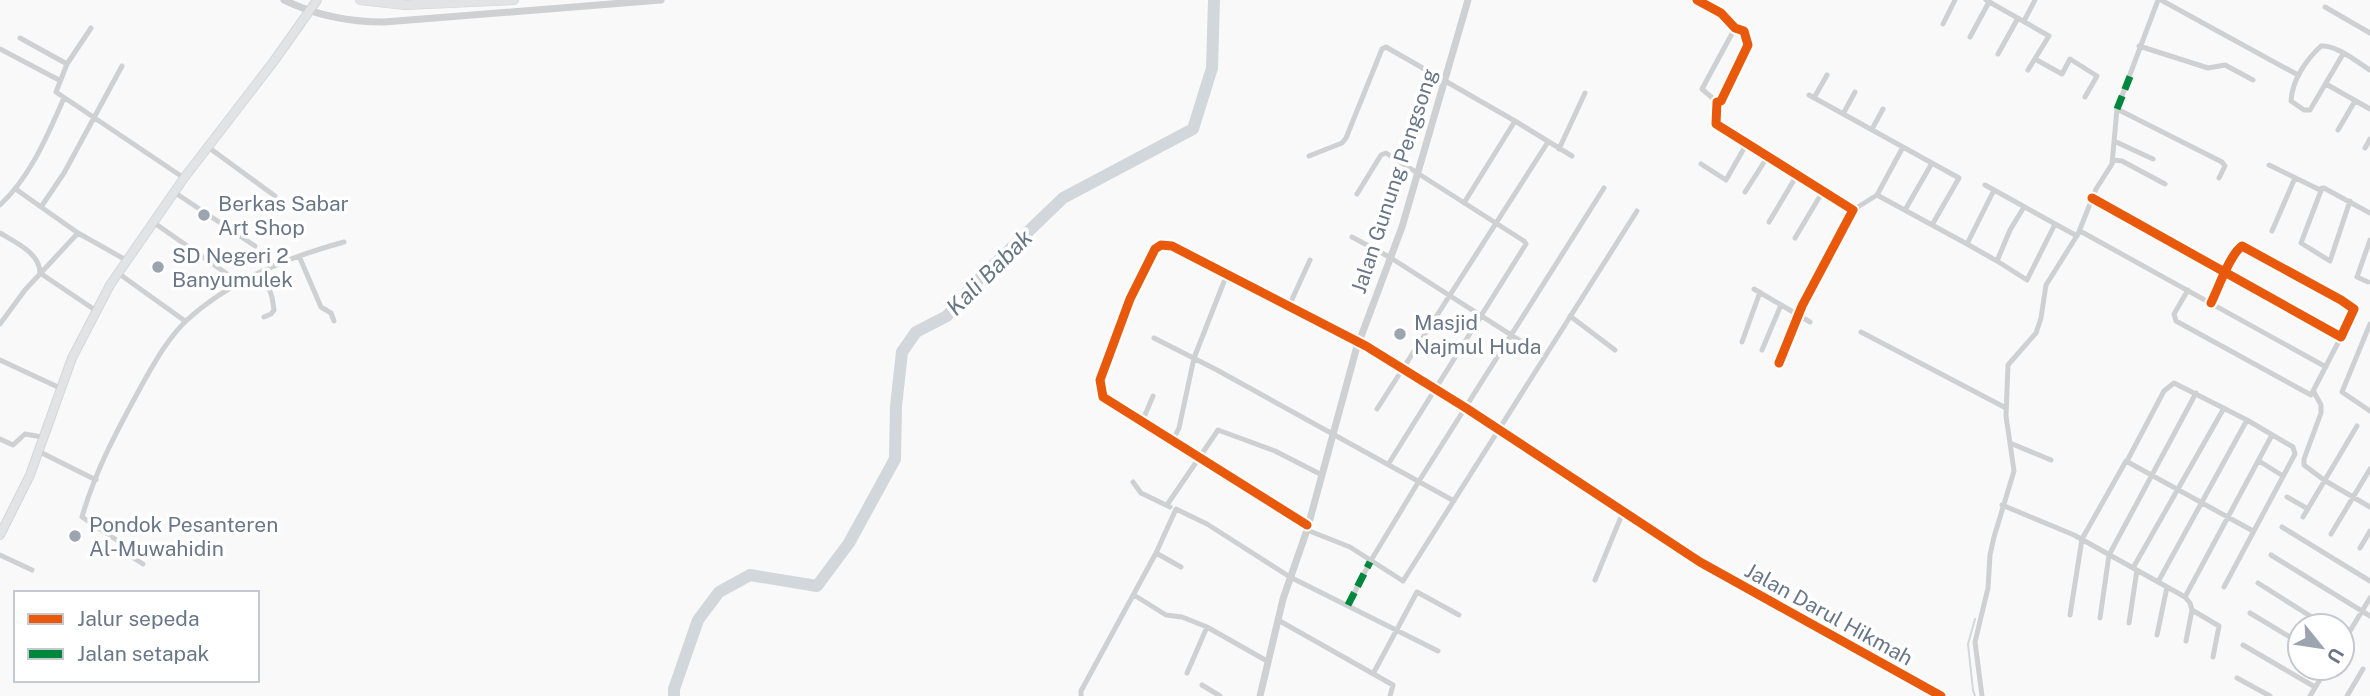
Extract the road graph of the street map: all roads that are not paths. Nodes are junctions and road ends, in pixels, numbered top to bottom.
1 (284, 0) edge
2 (317, 0) edge
3 (360, 0) edge
4 (514, 0) edge
5 (661, 0) edge
6 (1468, 0) edge
7 (1697, 0) edge
8 (1955, 0) edge
9 (2035, 0) edge
10 (2159, 0) edge
11 (1987, 1) edge
12 (2325, 7) dead end
13 (308, 11) junction
14 (2021, 19) junction
15 (1943, 24) dead end
16 (91, 28) dead end
17 (1735, 28) junction
18 (2370, 33) edge
19 (1970, 37) dead end
20 (20, 38) dead end
21 (2139, 46) junction
22 (0, 49) edge
23 (1998, 54) dead end
24 (2343, 54) junction
25 (2035, 59) junction
26 (68, 64) junction
27 (122, 66) dead end
28 (2028, 70) dead end
29 (2370, 70) edge
30 (1827, 75) dead end
31 (2298, 75) junction
32 (59, 80) junction
33 (2253, 80) dead end
34 (1445, 82) junction
35 (2326, 84) junction
36 (1855, 92) dead end
37 (1585, 93) dead end
38 (2085, 97) dead end
39 (64, 98) junction
40 (2355, 101) junction
41 (1717, 102) junction
42 (1883, 109) dead end
43 (2117, 109) junction
44 (2370, 109) edge
45 (1843, 114) junction
46 (92, 117) junction
47 (1515, 121) junction
48 (1872, 129) junction
49 (2338, 130) dead end
50 (2370, 139) edge
51 (2114, 141) junction
52 (1548, 142) junction
53 (1747, 143) junction
54 (208, 147) junction
55 (1903, 147) junction
56 (2365, 148) dead end
57 (1559, 149) junction
58 (1309, 156) dead end
59 (1572, 156) dead end
60 (1768, 156) junction
61 (2153, 159) dead end
62 (2113, 160) junction
63 (1933, 163) junction
64 (1701, 164) dead end
65 (2269, 165) dead end
66 (1419, 173) junction
67 (1797, 175) junction
68 (184, 178) junction
69 (2219, 178) dead end
70 (2294, 178) junction
71 (2165, 184) dead end
72 (1984, 185) dead end
73 (1604, 188) dead end
74 (2322, 188) junction
75 (17, 190) junction
76 (1994, 190) junction
77 (1823, 191) junction
78 (174, 192) junction
79 (1745, 192) dead end
80 (1357, 194) dead end
81 (1877, 195) junction
82 (275, 197) dead end
83 (2092, 198) junction
84 (2350, 201) junction
85 (1464, 203) junction
86 (0, 205) edge
87 (2024, 206) junction
88 (41, 207) junction
89 (1853, 210) junction
90 (1905, 210) junction
91 (1637, 211) dead end
92 (2370, 213) edge
93 (153, 222) junction
94 (1769, 222) dead end
95 (1496, 223) junction
96 (2055, 224) junction
97 (1932, 225) junction
98 (2272, 231) dead end
99 (0, 233) edge
100 (78, 233) junction
101 (2078, 233) junction
102 (1352, 237) dead end
103 (1795, 238) dead end
104 (2370, 240) edge
105 (344, 242) dead end
106 (1967, 244) junction
107 (255, 246) dead end
108 (299, 256) junction
109 (1391, 258) junction
110 (126, 260) junction
111 (1310, 260) dead end
112 (1997, 261) junction
113 (263, 271) junction
114 (40, 273) junction
115 (118, 273) junction
116 (2225, 273) junction
117 (1227, 274) junction
118 (2368, 282) dead end
119 (240, 283) junction
120 (2188, 290) junction
121 (1450, 295) junction
122 (2211, 303) junction
123 (1782, 305) junction
124 (1289, 306) junction
125 (95, 310) junction
126 (1482, 315) junction
127 (1798, 315) junction
128 (1570, 316) junction
129 (264, 317) dead end
130 (185, 321) junction
131 (334, 321) dead end
132 (1810, 322) dead end
133 (0, 324) edge
134 (2370, 324) edge
135 (1861, 332) dead end
136 (1512, 336) junction
137 (2341, 337) junction
138 (1154, 338) dead end
139 (1359, 342) junction
140 (1742, 342) dead end
141 (1615, 350) dead end
142 (1762, 350) dead end
143 (1544, 356) junction
144 (1194, 358) junction
145 (0, 360) edge
146 (1779, 363) dead end
147 (2326, 367) junction
148 (1402, 369) junction
149 (60, 388) junction
150 (1435, 389) junction
151 (2314, 392) junction
152 (2196, 393) junction
153 (1153, 396) dead end
154 (1377, 408) dead end
155 (1466, 408) junction
156 (2006, 408) junction
157 (2224, 408) junction
158 (2370, 411) edge
159 (2247, 420) junction
160 (1142, 422) junction
161 (2357, 426) dead end
162 (1500, 430) junction
163 (1333, 433) junction
164 (2272, 435) junction
165 (42, 437) junction
166 (0, 439) edge
167 (1173, 440) junction
168 (2010, 443) junction
169 (38, 451) junction
170 (1200, 457) junction
171 (2051, 460) dead end
172 (2127, 461) junction
173 (2259, 461) junction
174 (1389, 463) junction
175 (2370, 469) edge
176 (1322, 475) junction
177 (2152, 475) junction
178 (2283, 476) junction
179 (96, 480) junction
180 (2324, 480) junction
181 (1419, 481) junction
182 (1133, 482) dead end
183 (2178, 489) junction
184 (2287, 497) dead end
185 (2353, 497) junction
186 (1454, 501) junction
187 (2202, 503) junction
188 (1167, 505) junction
189 (2002, 505) junction
190 (2370, 507) edge
191 (1176, 509) junction
192 (2308, 509) junction
193 (1623, 512) junction
194 (2303, 517) dead end
195 (2228, 518) junction
196 (2282, 527) dead end
197 (1307, 528) junction
198 (2253, 531) junction
199 (2370, 531) edge
200 (2331, 534) dead end
201 (0, 535) edge
202 (2082, 539) junction
203 (2360, 548) dead end
204 (1156, 553) junction
205 (0, 555) edge
206 (2109, 555) junction
207 (2271, 555) dead end
208 (1370, 562) junction
209 (143, 564) dead end
210 (1181, 567) dead end
211 (2135, 569) junction
212 (32, 570) dead end
213 (1290, 577) junction
214 (1595, 580) dead end
215 (2370, 581) edge
216 (2158, 582) junction
217 (2258, 583) dead end
218 (2167, 587) junction
219 (2224, 587) dead end
220 (1134, 595) junction
221 (2185, 597) junction
222 (2370, 598) edge
223 (1348, 605) junction
224 (2192, 610) junction
225 (2362, 611) junction
226 (2304, 612) edge
227 (2250, 613) dead end
228 (1459, 615) dead end
229 (2070, 615) dead end
230 (2370, 616) edge
231 (2101, 618) dead end
232 (1278, 620) junction
233 (2356, 620) edge
234 (2129, 623) dead end
235 (1207, 627) junction
236 (1396, 631) junction
237 (2157, 635) dead end
238 (2286, 635) edge
239 (2186, 641) dead end
240 (2244, 645) dead end
241 (1438, 651) dead end
242 (2213, 657) dead end
243 (1267, 661) junction
244 (2363, 668) dead end
245 (1187, 673) dead end
246 (1373, 674) junction
247 (2237, 678) dead end
248 (2318, 682) edge
249 (1202, 685) dead end
250 (2315, 687) junction
251 (1081, 696) edge
252 (1220, 696) edge
253 (1260, 696) edge
254 (1390, 696) edge
255 (1941, 696) edge
256 (1982, 696) edge
257 (2270, 696) edge
258 (2310, 696) edge
259 (2347, 696) edge

1 - 13 street
2 - 13 main road
3 - 4 highway
5 - 13 street
6 - 34 street, Jalan Gunung Pengsong
7 - 17 street
8 - 15 street
9 - 14 street
10 - 21 street
10 - 31 street
11 - 14 street
11 - 19 street
12 - 18 street
13 - 54 main road
14 - 23 street
14 - 25 street
16 - 26 street
17 - 41 street
17 - 41 street
20 - 26 street
21 - 33 street
21 - 43 street
22 - 32 street
24 - 29 street
24 - 31 street
24 - 35 street
25 - 28 street
25 - 38 street
26 - 32 street
27 - 46 street
30 - 45 street
31 - 35 street
32 - 39 street
34 - 47 street
34 - 58 street
34 - 66 street, Jalan Gunung Pengsong
35 - 40 street
36 - 45 street
37 - 57 street
39 - 46 street
39 - 75 street
40 - 44 street
40 - 49 street
41 - 53 street
42 - 48 street
43 - 51 street
43 - 69 street
45 - 48 street
46 - 68 street
46 - 88 street
47 - 52 street
47 - 85 street
48 - 55 street
50 - 56 street
51 - 61 street
51 - 62 street
52 - 57 street
52 - 95 street
53 - 60 street
53 - 64 street
54 - 68 main road
54 - 82 street
55 - 63 street
55 - 81 street
57 - 59 street
60 - 67 street
60 - 79 street
62 - 71 street
62 - 83 street
63 - 90 street
63 - 97 street
65 - 70 street
66 - 80 street
66 - 85 street
66 - 109 street, Jalan Gunung Pengsong
67 - 77 street
67 - 94 street
68 - 78 main road
70 - 74 street
70 - 98 street
72 - 76 street
73 - 136 street
74 - 84 street
74 - 84 street
75 - 86 street
75 - 88 street
76 - 87 street
76 - 106 street
77 - 89 street
77 - 103 street
78 - 93 main road
78 - 107 street
81 - 89 street
81 - 90 street
83 - 101 street
83 - 116 street
84 - 92 street
85 - 95 street
87 - 96 street
87 - 112 street
88 - 100 street
89 - 127 street
90 - 97 street
91 - 128 street
93 - 110 main road
93 - 119 street
95 - 121 street
95 - 126 street
96 - 101 street
96 - 112 street
97 - 106 street
99 - 114 street
100 - 110 street
100 - 114 street
101 - 120 street
101 - 156 street
102 - 109 street
104 - 118 street
105 - 108 street
106 - 112 street
108 - 113 street
108 - 131 street
109 - 121 street
109 - 139 street, Jalan Gunung Pengsong
110 - 115 main road
111 - 124 street
113 - 119 street
113 - 129 street
114 - 125 street
114 - 133 street
115 - 125 main road
115 - 130 street
116 - 122 street
116 - 137 street
116 - 137 street
117 - 124 street
117 - 144 street
117 - 160 street
119 - 130 street
120 - 122 street
120 - 151 street
121 - 126 street
121 - 148 street
122 - 147 street
123 - 127 street
123 - 140 street
123 - 142 street
124 - 139 street
125 - 149 main road
126 - 136 street
126 - 150 street
127 - 132 street
127 - 146 street
128 - 141 street
128 - 143 street
130 - 179 street
134 - 158 street
135 - 156 street
136 - 143 street
136 - 155 street
137 - 147 street
138 - 144 street
139 - 148 street, Jalan Darul Hikmah
139 - 163 street, Jalan Gunung Pengsong
143 - 162 street
144 - 163 street
144 - 167 street
145 - 149 street
147 - 151 street
148 - 150 street, Jalan Darul Hikmah
148 - 154 street
149 - 165 main road
150 - 155 street, Jalan Darul Hikmah
150 - 174 street
151 - 180 street
152 - 157 street
152 - 172 street
152 - 177 street
153 - 160 street
155 - 162 street, Jalan Darul Hikmah
155 - 181 street
156 - 168 street
157 - 159 street
157 - 183 street
159 - 164 street
159 - 187 street
160 - 167 street
161 - 180 street
162 - 186 street
162 - 193 street, Jalan Darul Hikmah
163 - 174 street
163 - 176 street, Jalan Gunung Pengsong
164 - 173 street
164 - 178 street
165 - 166 street
165 - 169 main road
167 - 170 street
168 - 171 street
168 - 189 street
169 - 179 street
169 - 201 main road
170 - 176 street
170 - 188 street
170 - 197 street
172 - 177 street
172 - 202 street
173 - 178 street
173 - 195 street
174 - 181 street
175 - 185 street
176 - 197 street, Jalan Gunung Pengsong
177 - 183 street
177 - 206 street
178 - 198 street
179 - 209 street
180 - 185 street
180 - 192 street
181 - 186 street
181 - 208 street
182 - 188 street
183 - 187 street
183 - 211 street
184 - 192 street
185 - 190 street
185 - 200 street
186 - 208 street
187 - 195 street
187 - 216 street
188 - 191 street
189 - 202 street
189 - 256 street
191 - 204 street
191 - 213 street
192 - 194 street
193 - 214 street
193 - 255 street, Jalan Darul Hikmah
195 - 198 street
195 - 221 street
196 - 215 street
197 - 208 street
197 - 213 street, Jalan Gunung Pengsong
198 - 219 street
199 - 203 street
202 - 206 street
202 - 229 street
204 - 210 street
204 - 220 street
205 - 212 street
206 - 211 street
206 - 231 street
207 - 225 street
208 - 223 street
211 - 216 street
211 - 234 street
213 - 223 street
213 - 232 street, Jalan Gunung Pengsong
216 - 218 street
217 - 226 street
218 - 221 street
218 - 237 street
220 - 235 street
220 - 251 street
221 - 224 street
222 - 225 street
223 - 236 street
224 - 239 street
224 - 242 street
225 - 230 street
225 - 233 street
227 - 238 street
228 - 236 street
232 - 243 street, Jalan Gunung Pengsong
232 - 246 street
235 - 243 street
235 - 245 street
236 - 241 street
236 - 246 street
240 - 250 street
243 - 253 street, Jalan Gunung Pengsong
244 - 259 street
246 - 254 street
247 - 257 street
248 - 250 street
249 - 252 street
250 - 258 street

